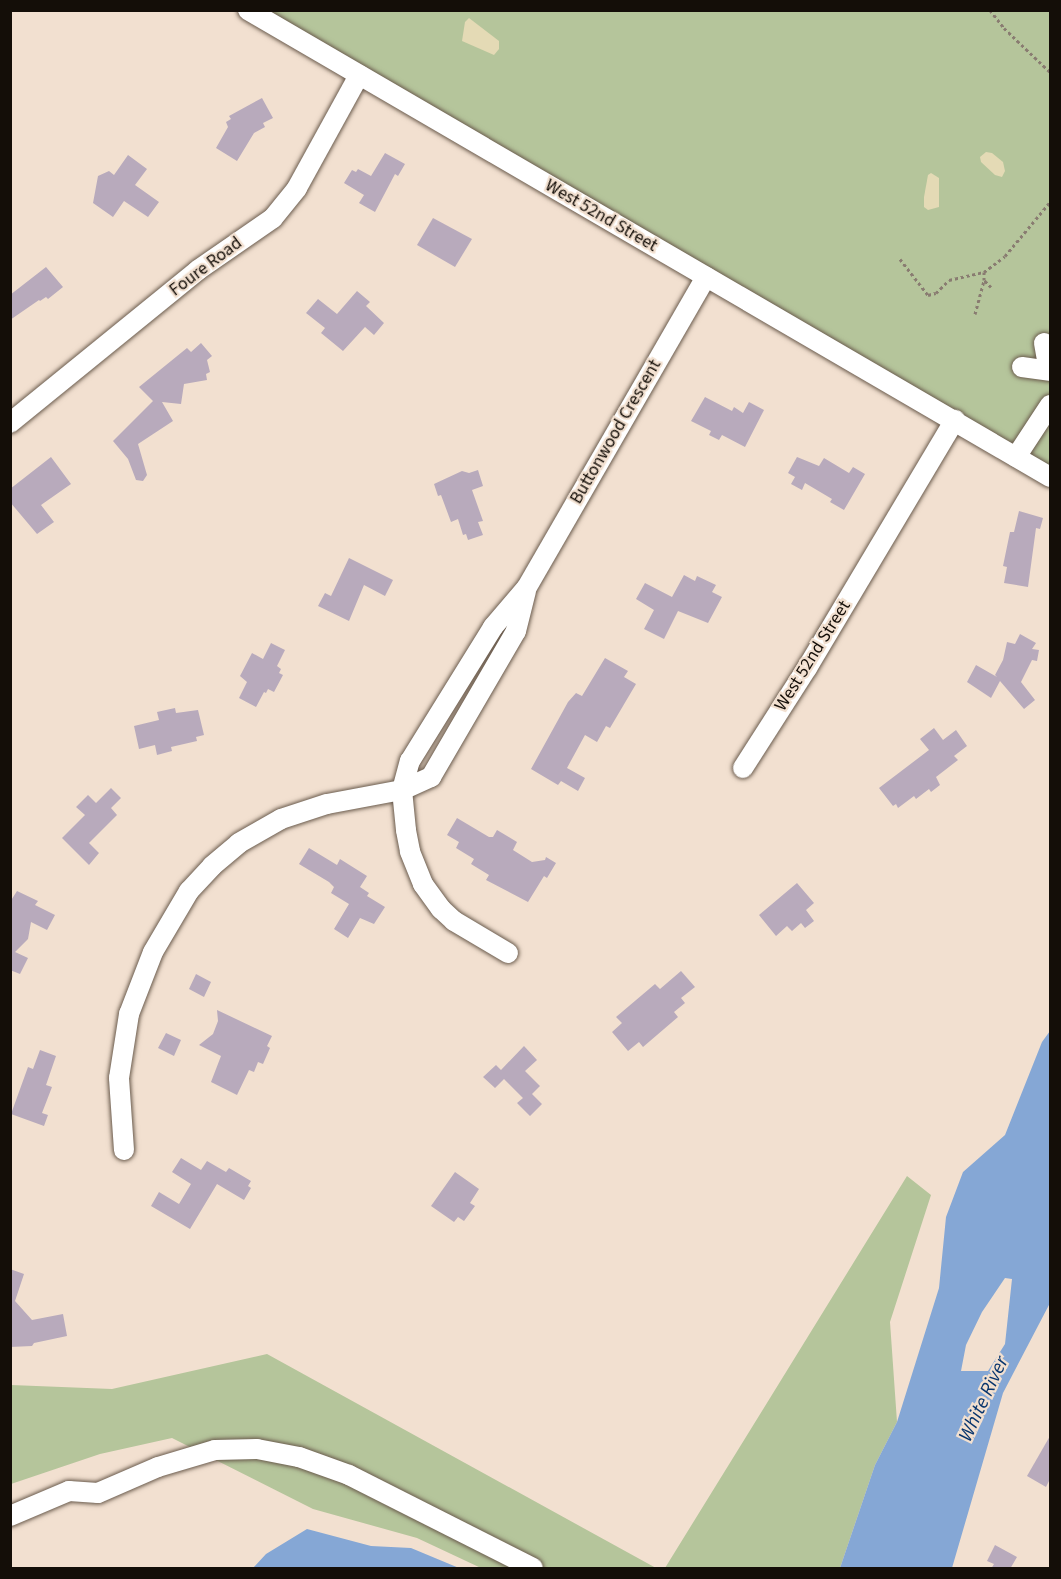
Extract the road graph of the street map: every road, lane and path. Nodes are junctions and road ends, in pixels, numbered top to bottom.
1 (248, 10) edge
2 (990, 10) edge
3 (1050, 72) edge
4 (359, 75) junction
5 (1050, 202) edge
6 (900, 260) dead end
7 (984, 272) junction
8 (706, 277) junction
9 (984, 280) junction
10 (991, 287) dead end
11 (975, 314) dead end
12 (1044, 343) dead end
13 (1022, 367) dead end
14 (1049, 370) edge
15 (1050, 405) edge
16 (955, 420) junction
17 (10, 423) edge
18 (1016, 457) junction
19 (1050, 477) edge
20 (527, 587) junction
21 (743, 768) dead end
22 (402, 790) junction
23 (508, 953) dead end
24 (124, 1150) dead end
25 (10, 1516) edge
26 (533, 1569) edge

1 - 4 street, West 52nd Street
2 - 3 path
4 - 8 street, West 52nd Street
4 - 17 street, Foure Road
5 - 7 path
6 - 7 path
7 - 9 path
8 - 16 street, West 52nd Street
8 - 20 street, Buttonwood Crescent
9 - 10 path
9 - 11 path
12 - 14 street
13 - 14 street
15 - 18 street
16 - 18 street, West 52nd Street
16 - 21 street, West 52nd Street
18 - 19 street, West 52nd Street
20 - 22 street
20 - 22 street
22 - 23 street
22 - 24 street
25 - 26 street

